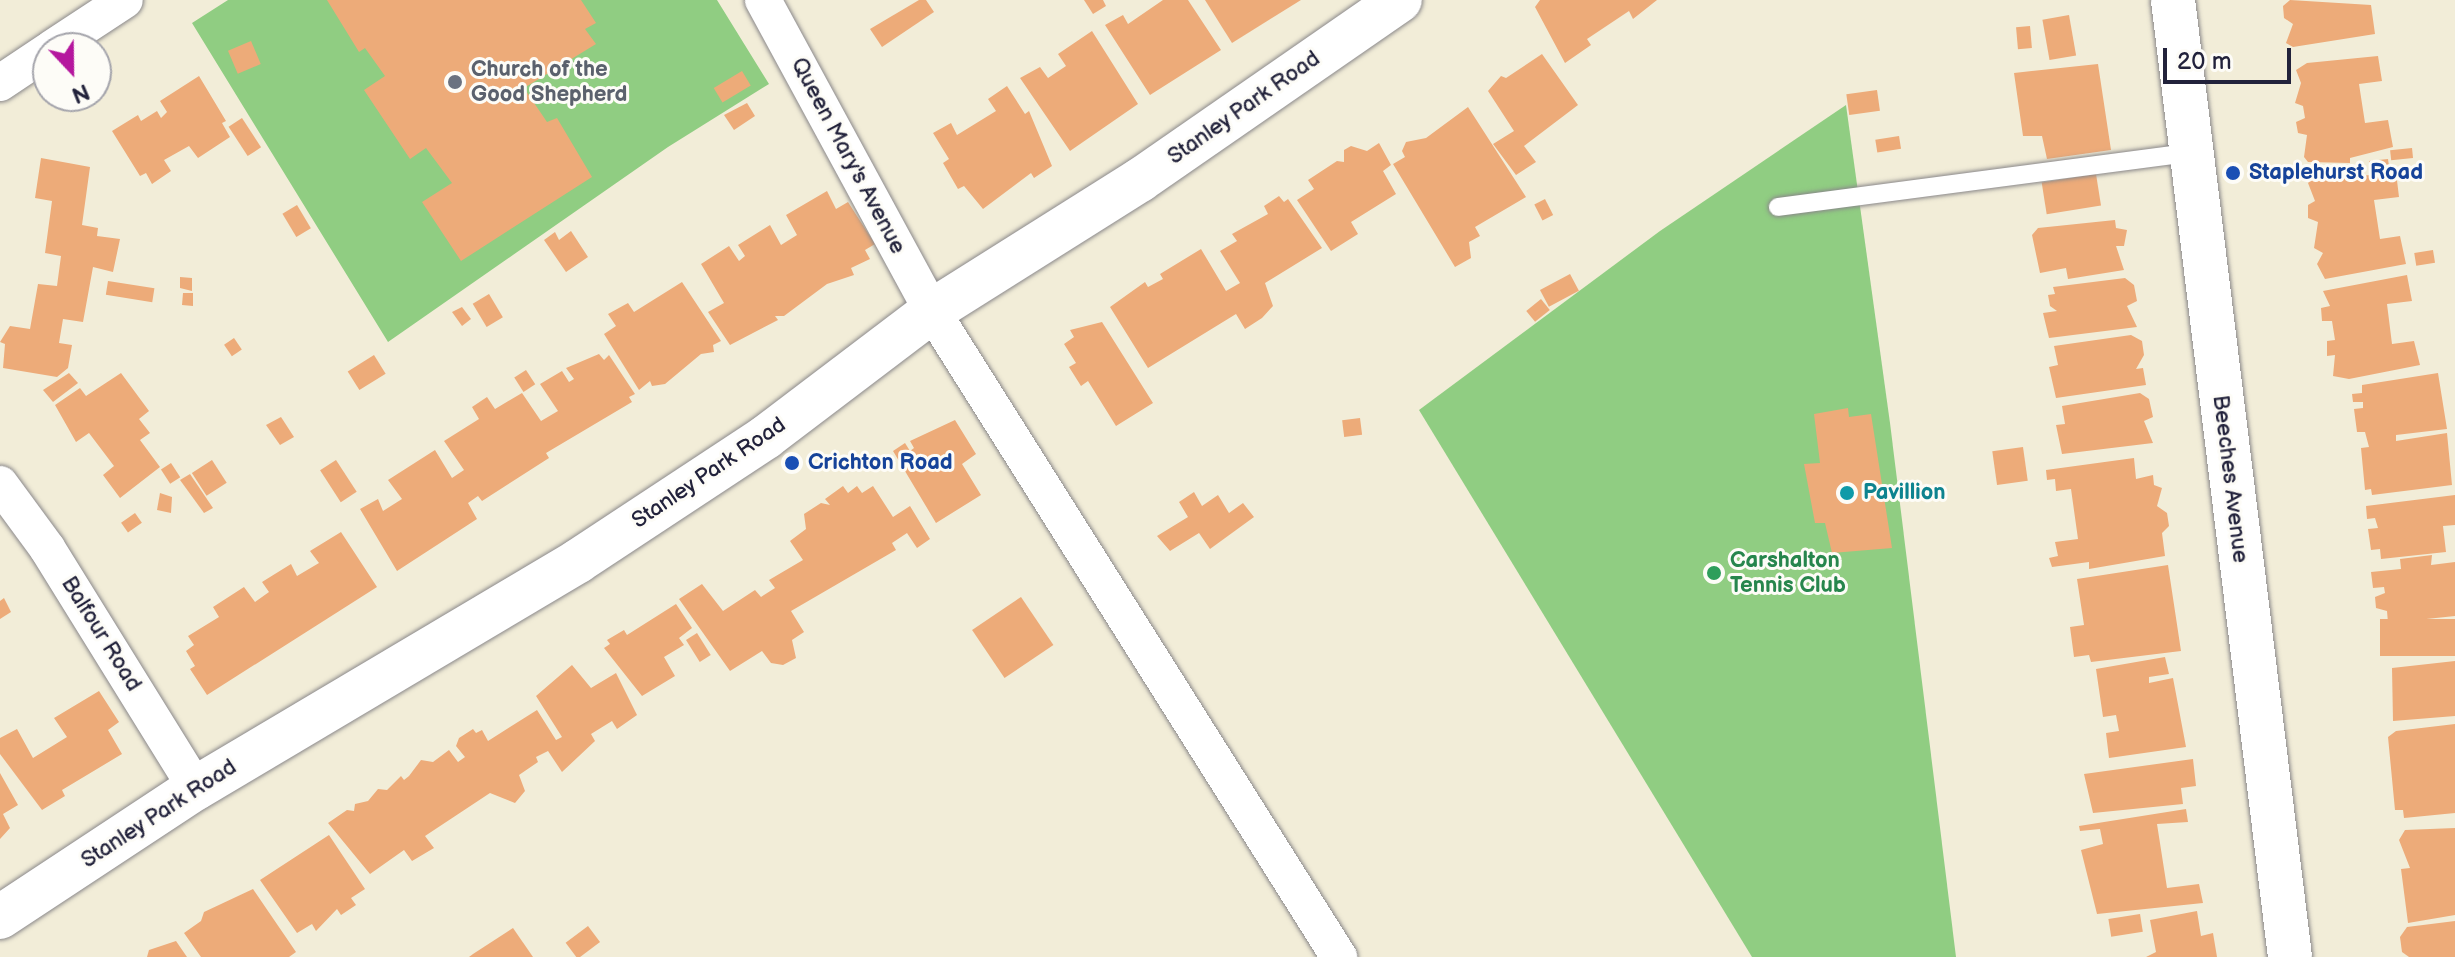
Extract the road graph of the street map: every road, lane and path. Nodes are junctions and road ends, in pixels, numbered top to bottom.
1 (125, 0) edge
2 (763, 0) edge
3 (1400, 0) edge
4 (2173, 0) edge
5 (77, 32) edge
6 (32, 62) edge
7 (0, 83) edge
8 (2188, 153) junction
9 (1778, 207) dead end
10 (932, 311) junction
11 (0, 484) edge
12 (196, 788) junction
13 (0, 917) edge
14 (1339, 957) edge
15 (2290, 957) edge

1 - 5 street
2 - 10 street, Queen Mary's Avenue
3 - 10 street, Stanley Park Road
4 - 8 street, Beeches Avenue
6 - 7 street
8 - 9 lane
8 - 15 street, Beeches Avenue
10 - 12 street, Stanley Park Road
10 - 14 street
11 - 12 street, Balfour Road
12 - 13 street, Stanley Park Road

